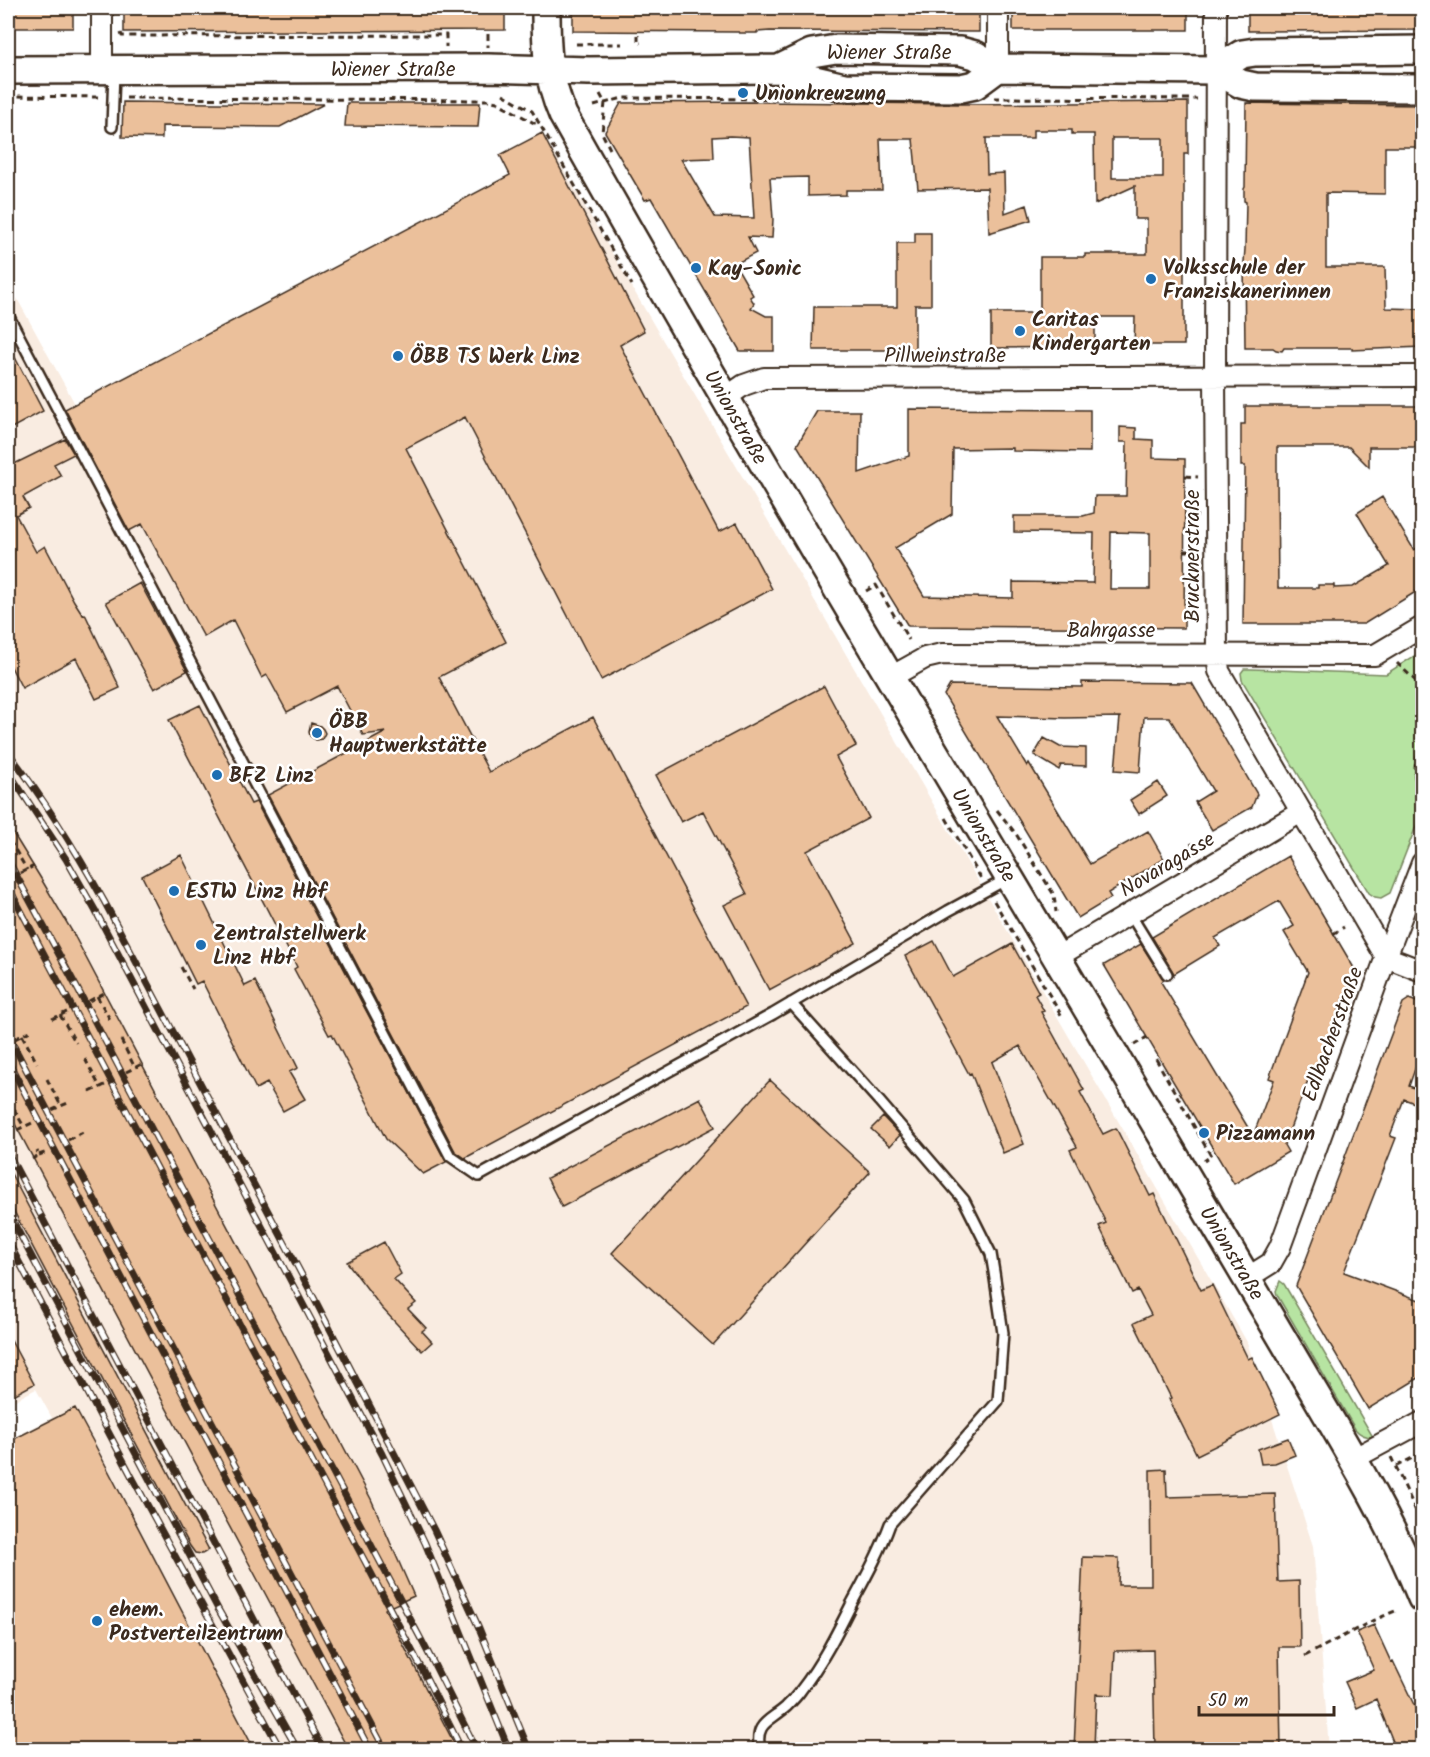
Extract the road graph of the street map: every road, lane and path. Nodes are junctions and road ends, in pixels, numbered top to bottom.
1 (102, 8) edge
2 (546, 8) edge
3 (998, 8) edge
4 (1216, 8) edge
5 (120, 32) dead end
6 (638, 35) dead end
7 (357, 36) junction
8 (357, 42) dead end
9 (641, 43) dead end
10 (576, 44) dead end
11 (622, 44) dead end
12 (446, 48) dead end
13 (1422, 50) edge
14 (998, 68) junction
15 (779, 69) junction
16 (8, 70) edge
17 (108, 70) junction
18 (549, 70) junction
19 (1216, 70) junction
20 (1422, 88) edge
21 (503, 94) dead end
22 (600, 94) dead end
23 (8, 96) edge
24 (609, 97) dead end
25 (113, 98) junction
26 (604, 103) junction
27 (112, 127) dead end
28 (612, 152) dead end
29 (8, 315) edge
30 (1422, 376) edge
31 (1215, 377) junction
32 (725, 398) junction
33 (1185, 476) dead end
34 (1200, 477) dead end
35 (1185, 516) dead end
36 (1200, 516) dead end
37 (1184, 551) dead end
38 (1201, 551) dead end
39 (866, 591) dead end
40 (1422, 627) edge
41 (909, 640) dead end
42 (1217, 654) junction
43 (1397, 663) dead end
44 (889, 678) junction
45 (1422, 687) edge
46 (1422, 743) edge
47 (1422, 792) edge
48 (1301, 812) junction
49 (10, 841) dead end
50 (1191, 843) dead end
51 (1199, 856) dead end
52 (1422, 862) edge
53 (34, 866) dead end
54 (27, 870) junction
55 (20, 873) dead end
56 (998, 883) junction
57 (1130, 914) junction
58 (1344, 927) dead end
59 (1334, 934) dead end
60 (1057, 957) junction
61 (1386, 957) junction
62 (181, 966) dead end
63 (1422, 971) edge
64 (1167, 974) dead end
65 (193, 988) dead end
66 (104, 993) dead end
67 (97, 996) junction
68 (89, 1001) dead end
69 (791, 1003) junction
70 (69, 1011) dead end
71 (60, 1015) junction
72 (1063, 1018) dead end
73 (52, 1019) dead end
74 (112, 1023) dead end
75 (32, 1030) dead end
76 (22, 1035) junction
77 (1147, 1037) dead end
78 (15, 1039) dead end
79 (121, 1040) dead end
80 (76, 1043) dead end
81 (1134, 1046) dead end
82 (85, 1059) dead end
83 (1156, 1059) dead end
84 (38, 1063) dead end
85 (142, 1064) dead end
86 (135, 1068) junction
87 (126, 1072) dead end
88 (47, 1079) dead end
89 (108, 1084) dead end
90 (100, 1087) junction
91 (90, 1092) dead end
92 (9, 1100) dead end
93 (70, 1102) dead end
94 (61, 1106) junction
95 (52, 1110) dead end
96 (32, 1123) dead end
97 (24, 1127) junction
98 (17, 1130) dead end
99 (85, 1131) dead end
100 (68, 1140) dead end
101 (47, 1152) dead end
102 (32, 1159) dead end
103 (1202, 1162) dead end
104 (1247, 1278) junction
105 (1422, 1422) edge
106 (1422, 1453) edge
107 (1353, 1459) junction
108 (1422, 1524) edge
109 (1422, 1599) edge
110 (1395, 1611) dead end
111 (1305, 1656) dead end
112 (760, 1749) edge

1 - 17 street
2 - 18 main road, Unionstraße
3 - 14 street
4 - 19 street, Brucknerstraße
5 - 7 path
6 - 9 path
7 - 8 path
7 - 12 path
10 - 11 path
13 - 19 main road
14 - 15 main road, Wiener Straße
14 - 15 main road, Wiener Straße
14 - 19 main road, Wiener Straße
15 - 18 main road, Wiener Straße
16 - 17 main road, Wiener Straße
17 - 18 main road, Wiener Straße
17 - 25 lane
18 - 32 main road, Unionstraße
19 - 20 main road, Wiener Straße
19 - 31 street, Brucknerstraße
21 - 25 path
22 - 26 path
23 - 25 path
24 - 26 path
25 - 27 lane
26 - 28 path
29 - 69 lane
30 - 31 street, Pillweinstraße
31 - 32 street, Pillweinstraße
31 - 42 street, Brucknerstraße
32 - 44 main road, Unionstraße
33 - 34 path
35 - 36 path
37 - 38 path
39 - 41 path
40 - 42 street, Bahrgasse
42 - 44 street, Bahrgasse
42 - 48 street, Brucknerstraße
43 - 45 path
44 - 56 main road, Unionstraße
46 - 47 path
48 - 57 street, Novaragasse
48 - 61 street, Brucknerstraße
49 - 54 path
50 - 51 path
52 - 61 street, Edlbacherstraße
53 - 54 path
54 - 55 path
56 - 60 main road, Unionstraße
56 - 69 lane
56 - 72 path
57 - 60 street, Novaragasse
57 - 64 lane
58 - 59 path
60 - 104 main road, Unionstraße
61 - 63 street
61 - 104 street, Edlbacherstraße
62 - 65 path
66 - 67 path
67 - 68 path
67 - 74 path
69 - 112 lane
70 - 71 path
71 - 73 path
71 - 80 path
75 - 76 path
76 - 78 path
76 - 84 path
77 - 81 path
79 - 86 path
82 - 90 path
83 - 103 path
85 - 86 path
86 - 87 path
88 - 94 path
89 - 90 path
90 - 91 path
92 - 97 path
93 - 94 path
94 - 95 path
96 - 97 path
97 - 98 path
99 - 100 path
101 - 102 path
104 - 107 main road, Unionstraße
105 - 107 street
106 - 108 path
107 - 109 main road, Unionstraße
110 - 111 path

